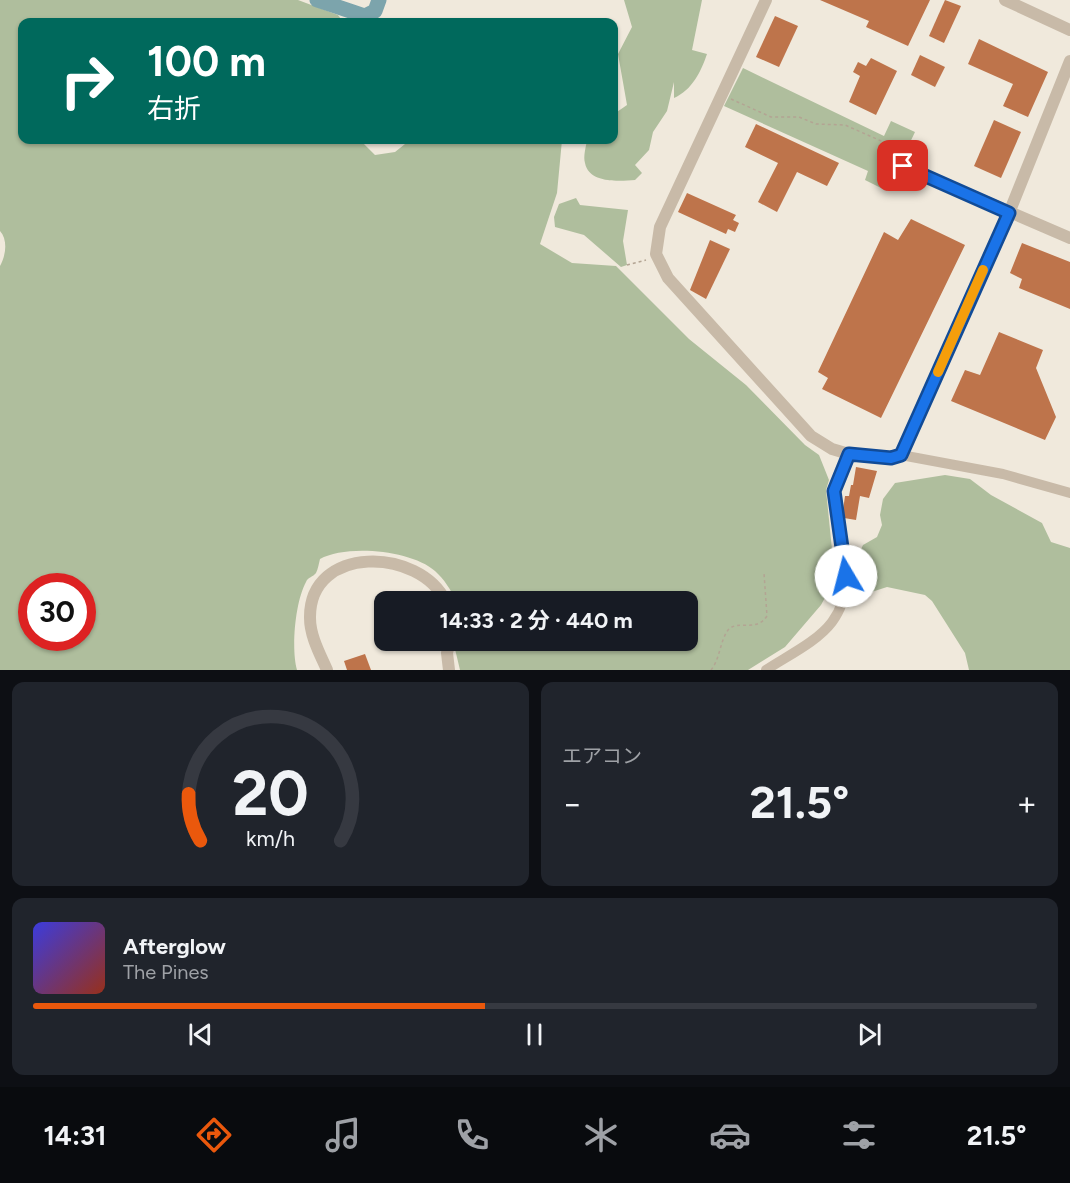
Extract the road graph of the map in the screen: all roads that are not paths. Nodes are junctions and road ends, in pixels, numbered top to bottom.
1 (766, 0) edge
2 (1005, 0) edge
3 (1070, 30) edge
4 (1070, 61) edge
5 (903, 166) dead end
6 (1009, 213) junction
7 (1070, 238) edge
8 (849, 454) junction
9 (901, 455) junction
10 (1070, 493) edge
11 (438, 591) edge
12 (447, 651) edge
13 (327, 670) edge
14 (449, 670) edge
15 (766, 670) edge

1 - 8 street
2 - 3 street
4 - 6 street
5 - 6 street
6 - 7 street
6 - 9 street
8 - 9 street
8 - 15 street
9 - 10 street
11 - 13 street
12 - 14 street

